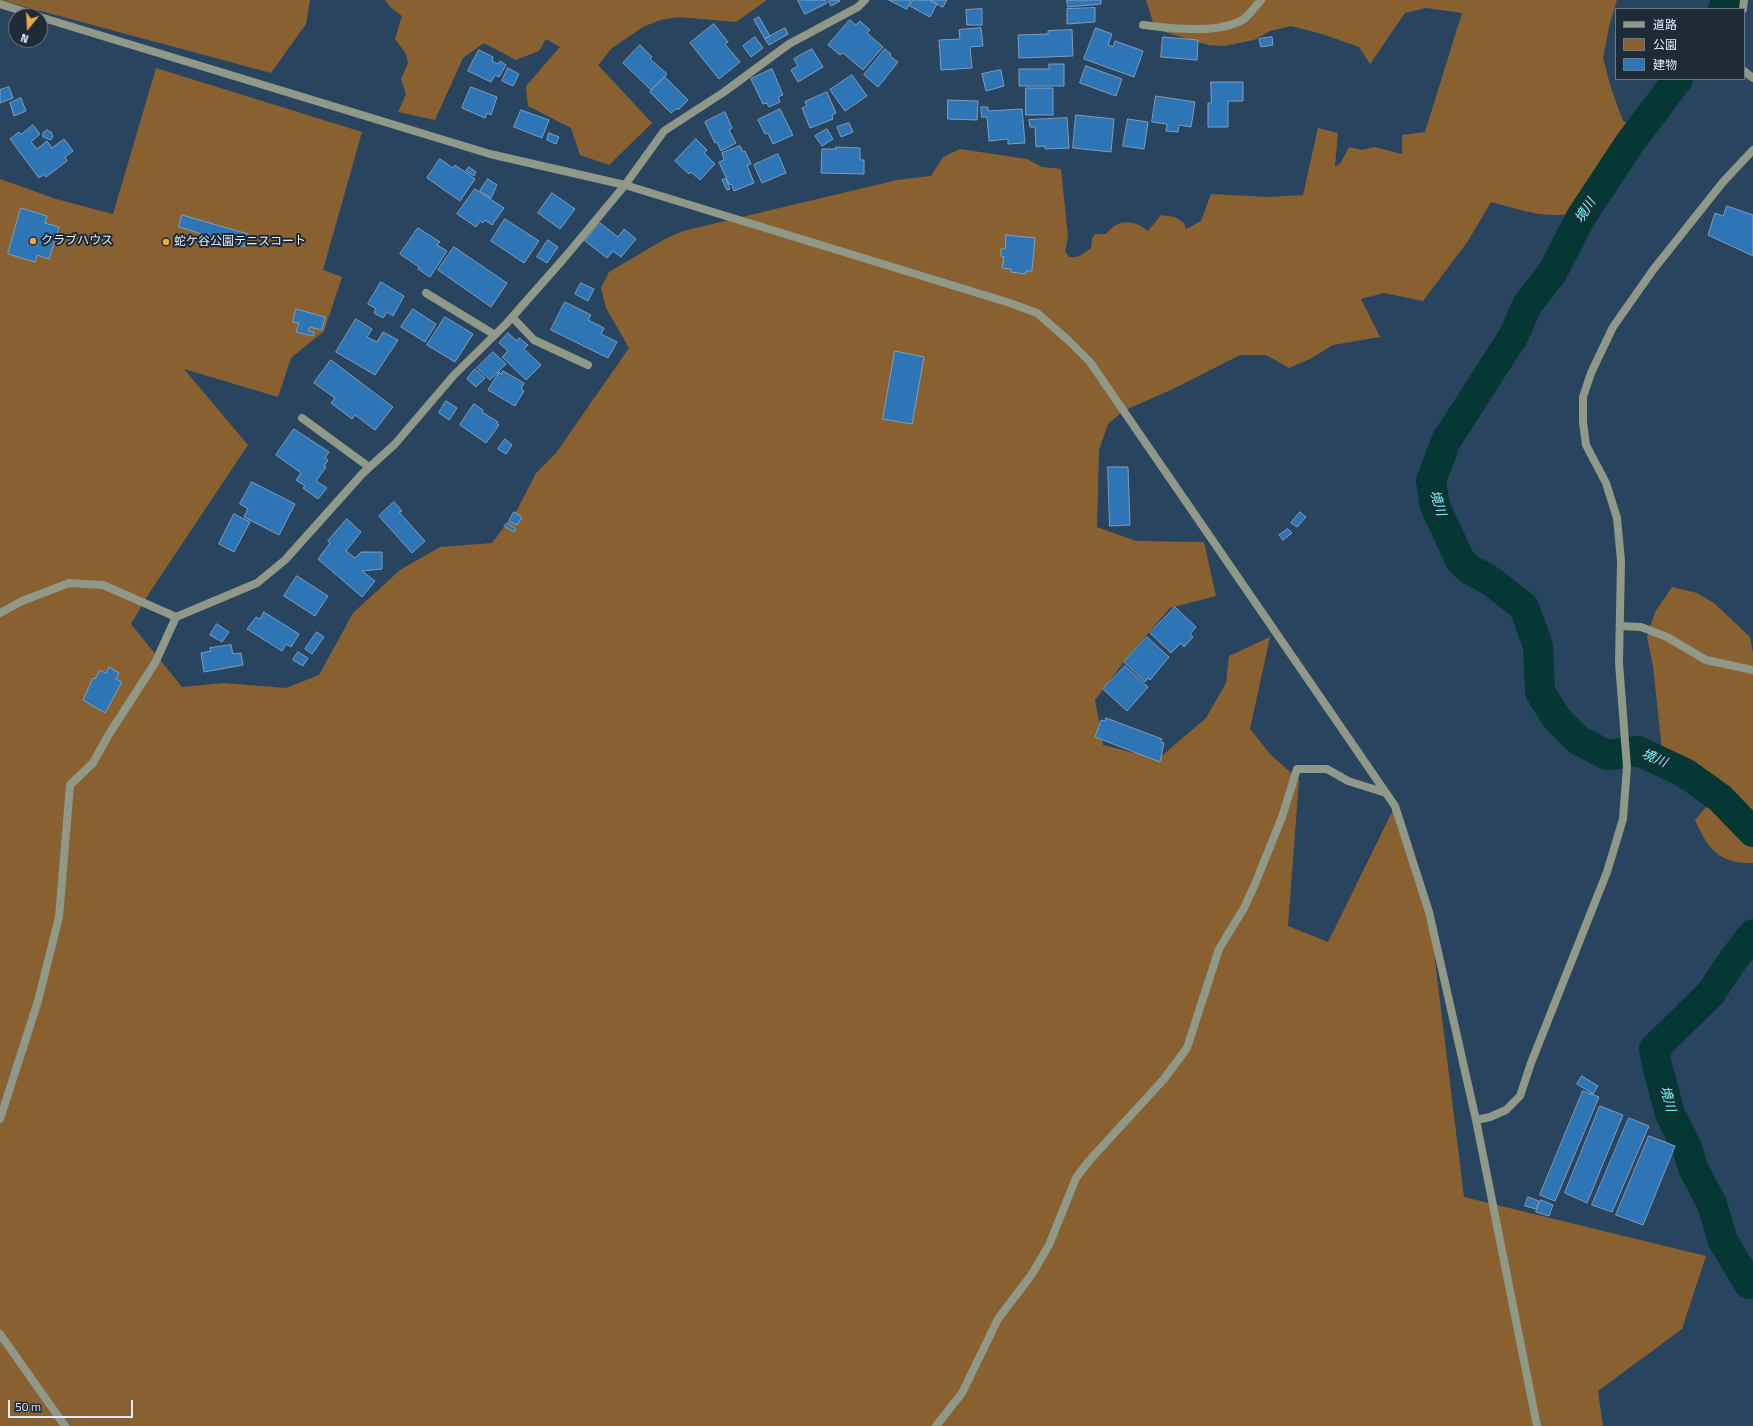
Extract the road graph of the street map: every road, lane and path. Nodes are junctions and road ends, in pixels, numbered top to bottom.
1 (864, 0) edge
2 (1261, 0) edge
3 (0, 4) edge
4 (13, 8) edge
5 (48, 19) edge
6 (1142, 25) dead end
7 (1745, 72) edge
8 (1753, 78) edge
9 (1753, 150) edge
10 (625, 185) junction
11 (426, 293) dead end
12 (512, 317) junction
13 (495, 335) junction
14 (588, 365) dead end
15 (302, 418) dead end
16 (369, 467) junction
17 (0, 612) edge
18 (176, 617) junction
19 (1621, 626) junction
20 (1753, 670) edge
21 (1386, 793) junction
22 (0, 1119) edge
23 (1476, 1120) junction
24 (0, 1334) edge
25 (65, 1426) edge
26 (936, 1426) edge
27 (1536, 1426) edge

1 - 10 street
2 - 6 street
3 - 4 street
5 - 10 street
7 - 8 street
9 - 19 street
10 - 12 street
10 - 21 street
11 - 13 street
12 - 13 street
12 - 14 street
13 - 16 street
15 - 16 street
16 - 18 street
17 - 18 street
18 - 22 street
19 - 20 street
19 - 23 street
21 - 23 street
21 - 26 street
23 - 27 street
24 - 25 street

